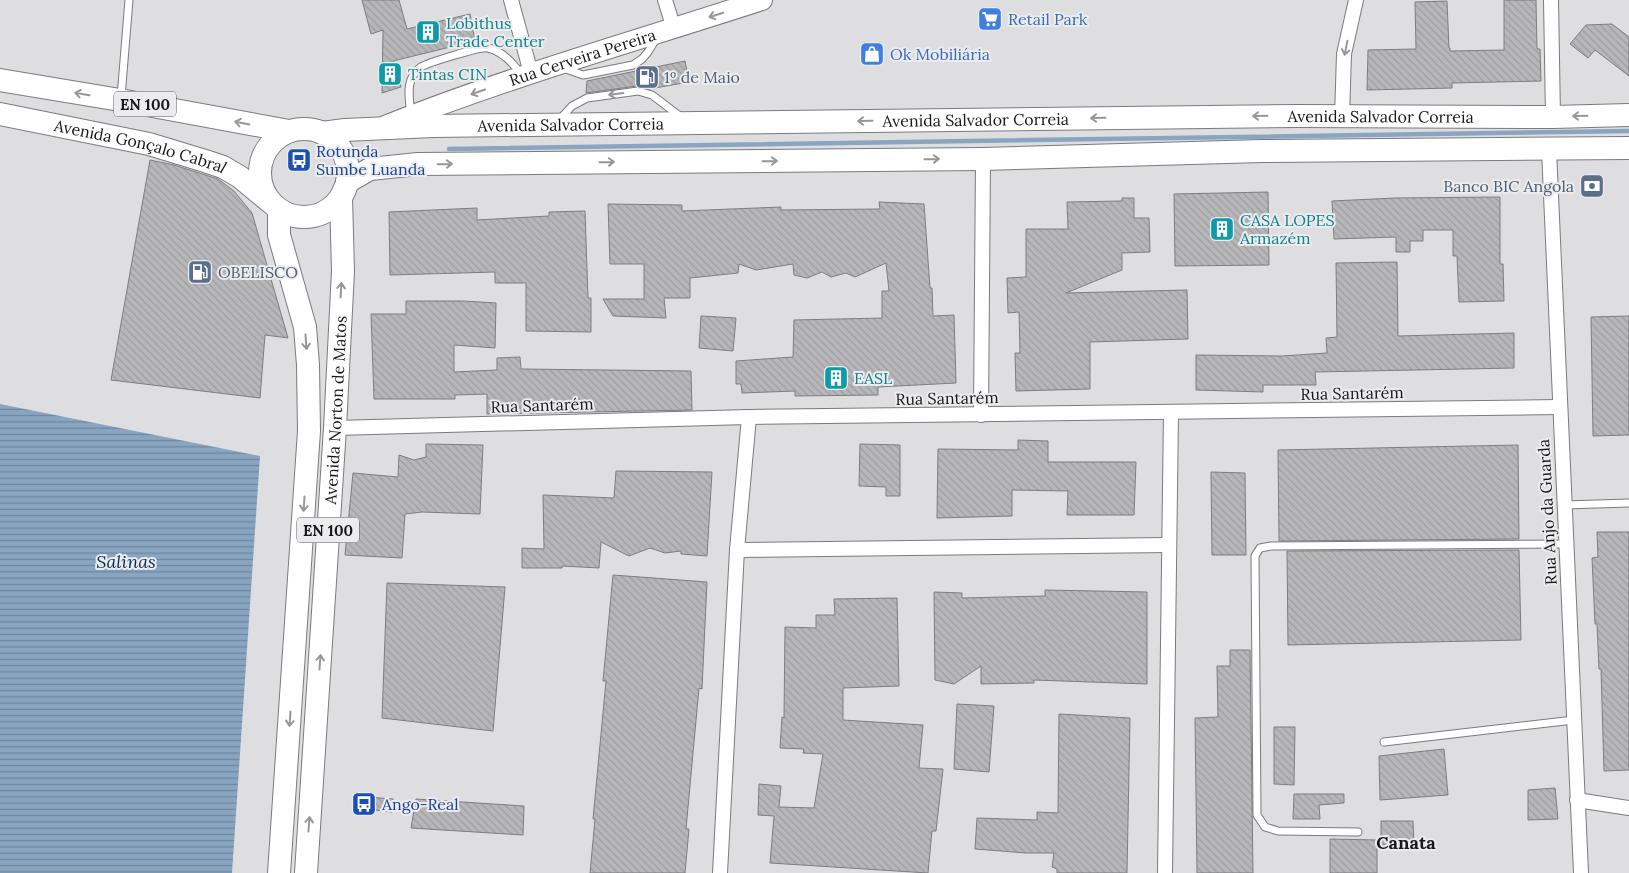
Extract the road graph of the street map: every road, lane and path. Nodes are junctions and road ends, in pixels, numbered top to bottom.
1 (128, 0) edge
2 (511, 0) edge
3 (665, 0) edge
4 (762, 0) edge
5 (1356, 0) edge
6 (1552, 0) edge
7 (666, 32) junction
8 (527, 75) junction
9 (0, 80) edge
10 (120, 100) junction
11 (0, 114) edge
12 (1629, 115) edge
13 (411, 116) junction
14 (1342, 116) junction
15 (1553, 117) junction
16 (690, 123) junction
17 (556, 124) junction
18 (376, 129) junction
19 (289, 132) junction
20 (322, 133) junction
21 (1629, 148) edge
22 (1549, 150) junction
23 (983, 159) junction
24 (344, 190) junction
25 (274, 205) junction
26 (1560, 407) junction
27 (1171, 413) junction
28 (981, 415) junction
29 (749, 417) junction
30 (335, 428) junction
31 (1629, 503) edge
32 (1564, 505) junction
33 (1566, 544) junction
34 (1169, 546) junction
35 (737, 550) junction
36 (1574, 720) junction
37 (1384, 742) dead end
38 (1577, 800) junction
39 (1629, 808) edge
40 (1358, 832) dead end
41 (279, 873) edge
42 (306, 873) edge
43 (720, 873) edge
44 (1165, 873) edge
45 (1581, 873) edge

1 - 10 lane
2 - 8 street
3 - 7 street
4 -> 7 main road, Rua Cerveira Pereira
5 -> 14 street
6 - 15 street
7 - 8 main road, Rua Cerveira Pereira
8 -> 13 main road, Rua Cerveira Pereira
8 - 13 lane
10 -> 9 main road, EN 100
19 -> 10 main road, EN 100
11 - 25 main road, Avenida Gonçalo Cabral / EN 100
12 -> 15 main road, Avenida Salvador Correia
13 - 18 main road, Rua Cerveira Pereira
14 - 15 main road, Avenida Salvador Correia
14 -> 16 main road, Avenida Salvador Correia
16 - 17 main road, Avenida Salvador Correia
16 -> 17 lane
17 - 18 main road, Avenida Salvador Correia
18 - 20 main road, Avenida Salvador Correia
19 - 20 main road, EN 100
19 - 25 main road, EN 100
20 - 24 main road, EN 100
21 - 22 main road
22 - 23 main road
22 - 26 street, Rua Anjo da Guarda
24 -> 23 main road
23 - 28 street
24 - 25 main road, EN 100
30 -> 24 main road, Avenida Norton de Matos / EN 100
25 -> 41 main road, Avenida Norton de Matos / EN 100
26 - 27 street, Rua Santarém
26 - 32 street, Rua Anjo da Guarda
27 - 28 street, Rua Santarém
27 - 34 street
28 - 29 street, Rua Santarém
29 - 30 street, Rua Santarém
29 - 35 street
42 -> 30 main road, Avenida Norton de Matos / EN 100
31 - 32 lane
32 - 33 street, Rua Anjo da Guarda
33 - 36 street, Rua Anjo da Guarda
33 - 40 lane
34 - 35 street
34 - 44 street
35 - 43 street
36 - 37 lane
36 - 38 street, Rua Anjo da Guarda
38 - 39 street
38 - 45 street, Rua Anjo da Guarda

